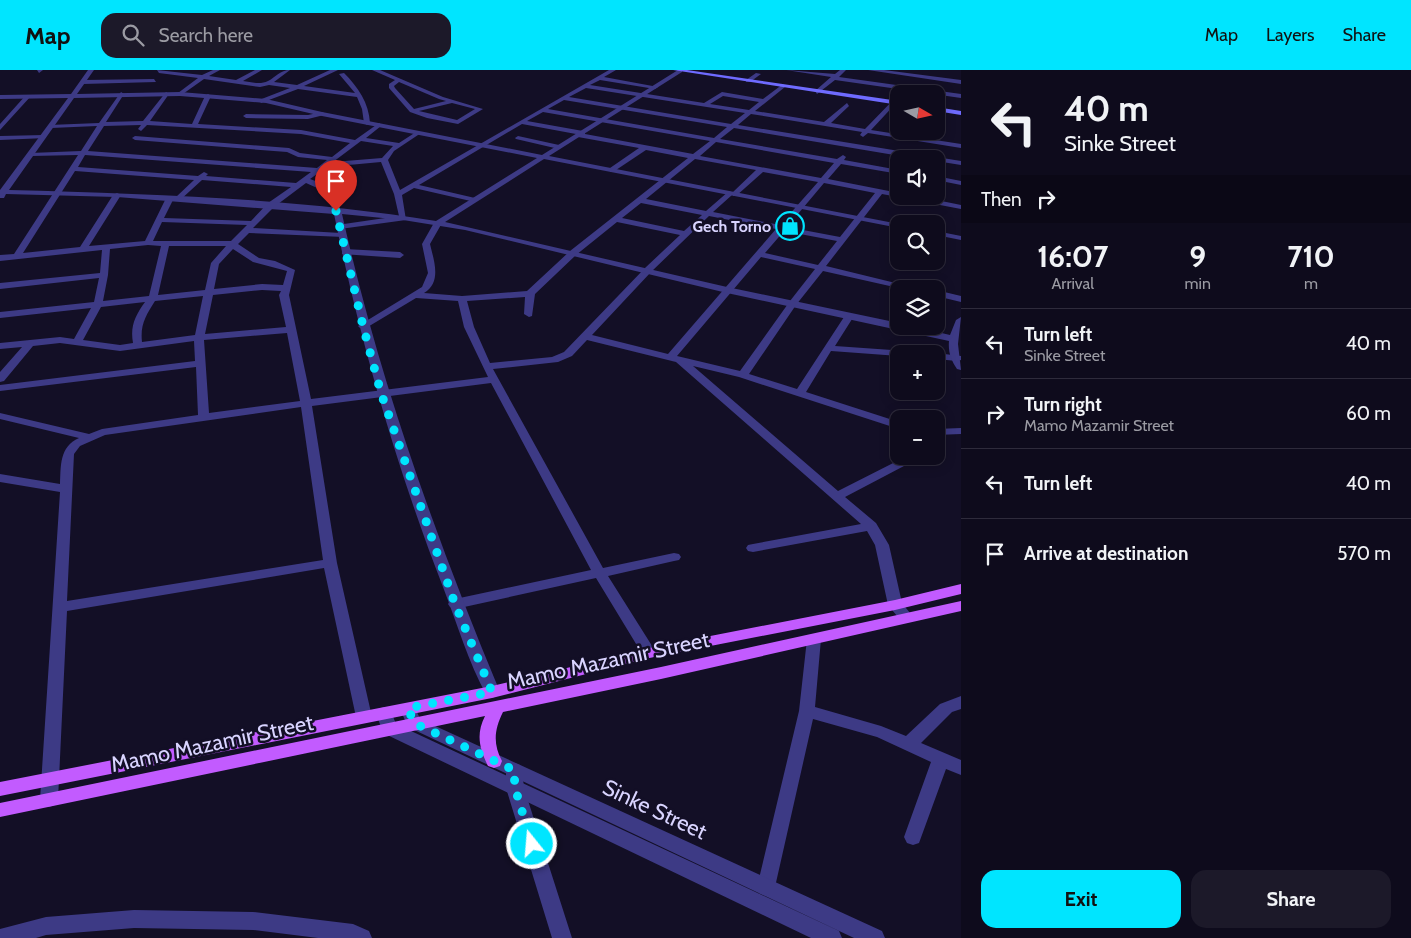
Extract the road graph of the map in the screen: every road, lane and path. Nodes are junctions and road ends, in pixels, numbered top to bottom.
1 (91, 70) edge
2 (216, 70) edge
3 (258, 70) edge
4 (287, 70) edge
5 (335, 70) edge
6 (375, 70) edge
7 (613, 70) edge
8 (676, 70) edge
9 (681, 70) edge
10 (789, 70) edge
11 (843, 70) edge
12 (871, 70) edge
13 (923, 70) edge
14 (159, 71) edge
15 (342, 74) dead end
16 (758, 74) dead end
17 (918, 76) junction
18 (203, 77) junction
19 (836, 77) junction
20 (599, 78) junction
21 (399, 80) junction
22 (154, 81) junction
23 (748, 81) junction
24 (82, 82) junction
25 (237, 82) junction
26 (961, 82) edge
27 (268, 83) junction
28 (890, 85) edge
29 (909, 85) edge
30 (298, 86) junction
31 (585, 86) junction
32 (656, 86) junction
33 (783, 86) junction
34 (426, 92) junction
35 (817, 92) junction
36 (121, 94) junction
37 (138, 94) junction
38 (166, 94) junction
39 (180, 94) junction
40 (417, 94) dead end
41 (945, 94) edge
42 (73, 95) junction
43 (358, 95) junction
44 (408, 95) dead end
45 (642, 95) junction
46 (28, 96) junction
47 (208, 96) junction
48 (398, 96) junction
49 (961, 96) edge
50 (0, 97) edge
51 (563, 98) junction
52 (890, 98) edge
53 (258, 100) junction
54 (764, 101) junction
55 (450, 102) junction
56 (705, 105) junction
57 (847, 105) dead end
58 (890, 107) edge
59 (622, 108) junction
60 (8, 110) dead end
61 (16, 110) junction
62 (542, 110) junction
63 (945, 110) edge
64 (412, 111) junction
65 (749, 112) junction
66 (961, 113) edge
67 (322, 114) junction
68 (246, 116) junction
69 (603, 120) junction
70 (521, 122) junction
71 (145, 123) junction
72 (367, 123) junction
73 (103, 124) junction
74 (826, 124) junction
75 (1, 125) edge
76 (379, 125) junction
77 (51, 126) junction
78 (194, 126) junction
79 (732, 126) junction
80 (239, 129) junction
81 (866, 131) junction
82 (418, 133) junction
83 (580, 134) junction
84 (44, 137) junction
85 (0, 138) edge
86 (518, 138) dead end
87 (358, 140) junction
88 (715, 140) junction
89 (480, 144) junction
90 (400, 145) junction
91 (129, 146) junction
92 (852, 146) junction
93 (961, 146) edge
94 (559, 147) junction
95 (644, 148) junction
96 (343, 151) junction
97 (84, 152) junction
98 (352, 152) dead end
99 (890, 152) edge
100 (360, 153) dead end
101 (32, 154) junction
102 (543, 157) junction
103 (693, 157) junction
104 (385, 158) junction
105 (332, 160) junction
106 (838, 161) junction
107 (945, 161) edge
108 (216, 162) junction
109 (961, 164) edge
110 (321, 167) junction
111 (74, 169) junction
112 (613, 170) junction
113 (761, 170) junction
114 (890, 170) edge
115 (200, 178) junction
116 (667, 180) junction
117 (945, 180) edge
118 (822, 181) junction
119 (302, 182) junction
120 (961, 183) edge
121 (412, 186) junction
122 (58, 192) junction
123 (880, 192) junction
124 (732, 193) junction
125 (1, 194) edge
126 (398, 194) junction
127 (890, 194) edge
128 (118, 195) junction
129 (175, 199) junction
130 (472, 200) junction
131 (640, 200) junction
132 (945, 204) edge
133 (271, 205) junction
134 (799, 206) junction
135 (961, 207) edge
136 (336, 211) junction
137 (707, 213) junction
138 (403, 218) junction
139 (860, 218) junction
140 (616, 219) junction
141 (159, 220) junction
142 (438, 223) junction
143 (890, 224) edge
144 (249, 226) junction
145 (780, 228) junction
146 (341, 231) junction
147 (685, 234) junction
148 (945, 235) edge
149 (961, 238) edge
150 (842, 240) junction
151 (166, 242) junction
152 (148, 243) junction
153 (232, 244) junction
154 (106, 247) junction
155 (83, 249) junction
156 (345, 252) junction
157 (573, 253) junction
158 (758, 254) junction
159 (400, 255) dead end
160 (17, 256) junction
161 (0, 258) edge
162 (821, 268) junction
163 (648, 270) junction
164 (104, 275) junction
165 (890, 283) edge
166 (0, 286) edge
167 (285, 288) junction
168 (727, 290) junction
169 (530, 292) junction
170 (207, 293) junction
171 (414, 295) junction
172 (945, 295) edge
173 (154, 298) junction
174 (462, 299) junction
175 (961, 299) edge
176 (98, 304) junction
177 (793, 304) junction
178 (529, 314) dead end
179 (0, 315) edge
180 (849, 316) junction
181 (961, 320) edge
182 (890, 324) edge
183 (363, 326) junction
184 (291, 330) junction
185 (936, 335) edge
186 (584, 336) junction
187 (198, 337) junction
188 (953, 339) junction
189 (31, 342) junction
190 (77, 343) junction
191 (0, 346) edge
192 (138, 346) junction
193 (828, 348) junction
194 (890, 353) edge
195 (945, 358) edge
196 (675, 359) junction
197 (959, 362) edge
198 (200, 363) junction
199 (487, 366) junction
200 (742, 375) junction
201 (0, 379) edge
202 (494, 379) junction
203 (0, 388) edge
204 (381, 393) junction
205 (799, 394) junction
206 (306, 403) junction
207 (0, 416) edge
208 (204, 417) junction
209 (890, 423) edge
210 (961, 431) edge
211 (945, 432) edge
212 (88, 437) junction
213 (899, 465) edge
214 (0, 478) edge
215 (66, 489) junction
216 (838, 496) junction
217 (871, 526) junction
218 (753, 548) dead end
219 (674, 557) dead end
220 (330, 563) junction
221 (599, 573) junction
222 (961, 589) edge
223 (455, 604) junction
224 (894, 605) junction
225 (961, 606) edge
226 (59, 607) junction
227 (907, 618) junction
228 (814, 639) junction
229 (648, 653) junction
230 (495, 699) junction
231 (961, 702) edge
232 (807, 711) junction
233 (411, 716) junction
234 (364, 717) junction
235 (386, 721) junction
236 (909, 744) junction
237 (941, 758) junction
238 (494, 761) junction
239 (961, 768) edge
240 (52, 778) junction
241 (514, 779) junction
242 (0, 789) edge
243 (49, 800) junction
244 (0, 810) edge
245 (913, 837) dead end
246 (766, 887) junction
247 (355, 936) edge
248 (2, 938) edge
249 (562, 938) edge
250 (832, 938) edge
251 (875, 938) edge

1 - 24 street
2 - 18 street
3 - 25 street
4 - 27 street
5 - 30 street
6 - 21 street
7 - 20 street
8 - 9 main road
9 - 23 main road
9 - 32 street
10 - 19 street
11 - 19 street
12 - 17 street
13 - 17 street
14 - 18 street
14 - 22 street
15 - 43 street
16 - 23 street
17 - 26 street
17 - 29 street
18 - 25 street
18 - 39 street
19 - 28 street
19 - 35 street
20 - 31 street
20 - 32 street
21 - 34 street
21 - 48 street
22 - 24 street
22 - 37 street
23 - 33 main road
24 - 42 street
25 - 27 street
27 - 30 street
30 - 43 street
30 - 53 street
31 - 45 street
31 - 51 street
32 - 45 street
33 - 35 main road
33 - 54 street
34 - 40 street
34 - 55 street
35 - 52 main road
36 - 37 street
36 - 42 street
36 - 73 street
37 - 38 street
38 - 39 street
38 - 71 street
39 - 47 street
41 - 49 street
42 - 46 street
42 - 77 street
43 - 72 street
44 - 48 street
45 - 56 street
45 - 59 street
46 - 50 street
46 - 61 street
47 - 53 street
47 - 78 street
48 - 64 street
51 - 59 street
51 - 62 street
53 - 67 street
53 - 68 street
54 - 56 street
54 - 65 street
55 - 64 street
55 - 64 street
56 - 65 street
57 - 74 street
58 - 81 street
59 - 69 street
59 - 79 street
60 - 61 street
61 - 75 street
62 - 69 street
62 - 70 street
63 - 66 main road
65 - 74 street
65 - 79 street
67 - 68 street
67 - 72 street
68 - 80 street
69 - 83 street
69 - 88 street
70 - 83 street
70 - 89 street
71 - 73 street
71 - 78 street
71 - 91 street
72 - 76 street
73 - 77 street
73 - 97 street
74 - 81 street
76 - 82 street
76 - 87 street
77 - 84 street
78 - 80 street
79 - 88 street
79 - 92 street
80 - 87 street
81 - 92 street
81 - 93 street
82 - 89 street
82 - 90 street
83 - 94 street
83 - 95 street
84 - 85 street
84 - 101 street
86 - 94 street
87 - 90 street
87 - 96 street
88 - 103 street
88 - 106 street
89 - 102 street
89 - 121 street
90 - 104 street
91 - 97 street
91 - 105 street
91 - 108 street
92 - 99 street
92 - 106 street
94 - 102 street
95 - 103 street
95 - 112 street
96 - 98 street
96 - 105 street
97 - 101 street
97 - 111 street
100 - 104 street
101 - 125 street
102 - 112 street
102 - 130 street
103 - 113 street
103 - 116 street
104 - 110 street
104 - 126 street
105 - 110 street
106 - 114 street
106 - 118 street
107 - 109 street
108 - 110 street
108 - 115 street
110 - 119 street
111 - 115 street
111 - 122 street
112 - 116 street
113 - 118 street
113 - 124 street
115 - 119 street
115 - 129 street
116 - 124 street
116 - 131 street
117 - 120 street
118 - 123 street
118 - 134 street
119 - 133 street
119 - 136 street
121 - 126 street
121 - 130 street
122 - 125 street
122 - 128 street
122 - 160 street
123 - 127 street
123 - 139 street
124 - 134 street
124 - 137 street
126 - 138 street
128 - 129 street
128 - 155 street
129 - 133 street
129 - 141 street
130 - 142 street
131 - 137 street
131 - 140 street
132 - 135 street
133 - 136 street
133 - 144 street
134 - 139 street
134 - 145 street
136 - 138 street
136 - 146 street
137 - 145 street
137 - 147 street
138 - 142 street
138 - 146 street
139 - 143 street
139 - 150 street
140 - 147 street
140 - 157 street
141 - 144 street
141 - 152 street
142 - 157 street
142 - 171 street
144 - 146 street
144 - 153 street
145 - 150 street
145 - 158 street
146 - 156 street
147 - 163 street
148 - 149 street
150 - 162 street
151 - 152 street
151 - 153 street
151 - 173 street
152 - 154 street
153 - 167 street
153 - 170 street
154 - 155 street
154 - 164 street
155 - 160 street
156 - 159 street
156 - 183 street
157 - 163 street
157 - 169 street
158 - 162 street
158 - 168 street
160 - 161 street
162 - 165 street
162 - 177 street
163 - 168 street
163 - 186 street
164 - 166 street
164 - 176 street
167 - 170 street
167 - 184 street
168 - 177 street
168 - 196 street
169 - 174 street
169 - 178 street
170 - 173 street
170 - 187 street
171 - 174 street
171 - 183 street
172 - 175 street
173 - 176 street
173 - 192 street
174 - 199 street
176 - 179 street
176 - 190 street
177 - 180 street
177 - 200 street
180 - 182 street
180 - 193 street
181 - 188 street
183 - 204 street
184 - 187 street
184 - 206 street
185 - 188 street
186 - 196 street
186 - 199 street
187 - 192 street
187 - 198 street
188 - 197 street
189 - 190 street
189 - 191 street
189 - 201 street
190 - 192 street
193 - 194 street
193 - 205 street
195 - 197 street
196 - 200 street
196 - 216 street
198 - 203 street
198 - 208 street
199 - 202 street
200 - 205 street
202 - 204 street
202 - 221 street
204 - 206 street
204 - 223 street
205 - 209 street
206 - 208 street
206 - 220 street
207 - 212 street
208 - 212 street
210 - 211 street
212 - 215 street
213 - 216 street
214 - 215 street
215 - 226 street
216 - 217 street
217 - 218 street
217 - 224 street
219 - 221 street
220 - 226 street
220 - 234 street
221 - 223 street
221 - 229 street
222 - 224 main road, Mamo Mazamir Street
223 - 230 street
224 - 227 street
224 - 229 main road, Mamo Mazamir Street
225 - 227 main road, Mamo Mazamir Street
226 - 240 street
227 - 228 main road, Mamo Mazamir Street
228 - 230 main road, Mamo Mazamir Street
228 - 232 street
229 - 230 main road, Mamo Mazamir Street
230 - 233 main road, Mamo Mazamir Street
230 - 238 main road
231 - 236 street
232 - 236 street
232 - 246 street
233 - 235 main road, Mamo Mazamir Street
233 - 238 street, Sinke Street
234 - 235 main road, Mamo Mazamir Street
234 - 240 main road, Mamo Mazamir Street
235 - 241 street, Sinke Street
235 - 243 main road, Mamo Mazamir Street
236 - 237 street
237 - 239 street
237 - 245 street
238 - 241 street, Sinke Street
240 - 242 main road, Mamo Mazamir Street
240 - 243 street
241 - 246 street, Sinke Street
241 - 249 street
241 - 250 street, Sinke Street
243 - 244 main road, Mamo Mazamir Street
246 - 251 street, Sinke Street
247 - 248 street

